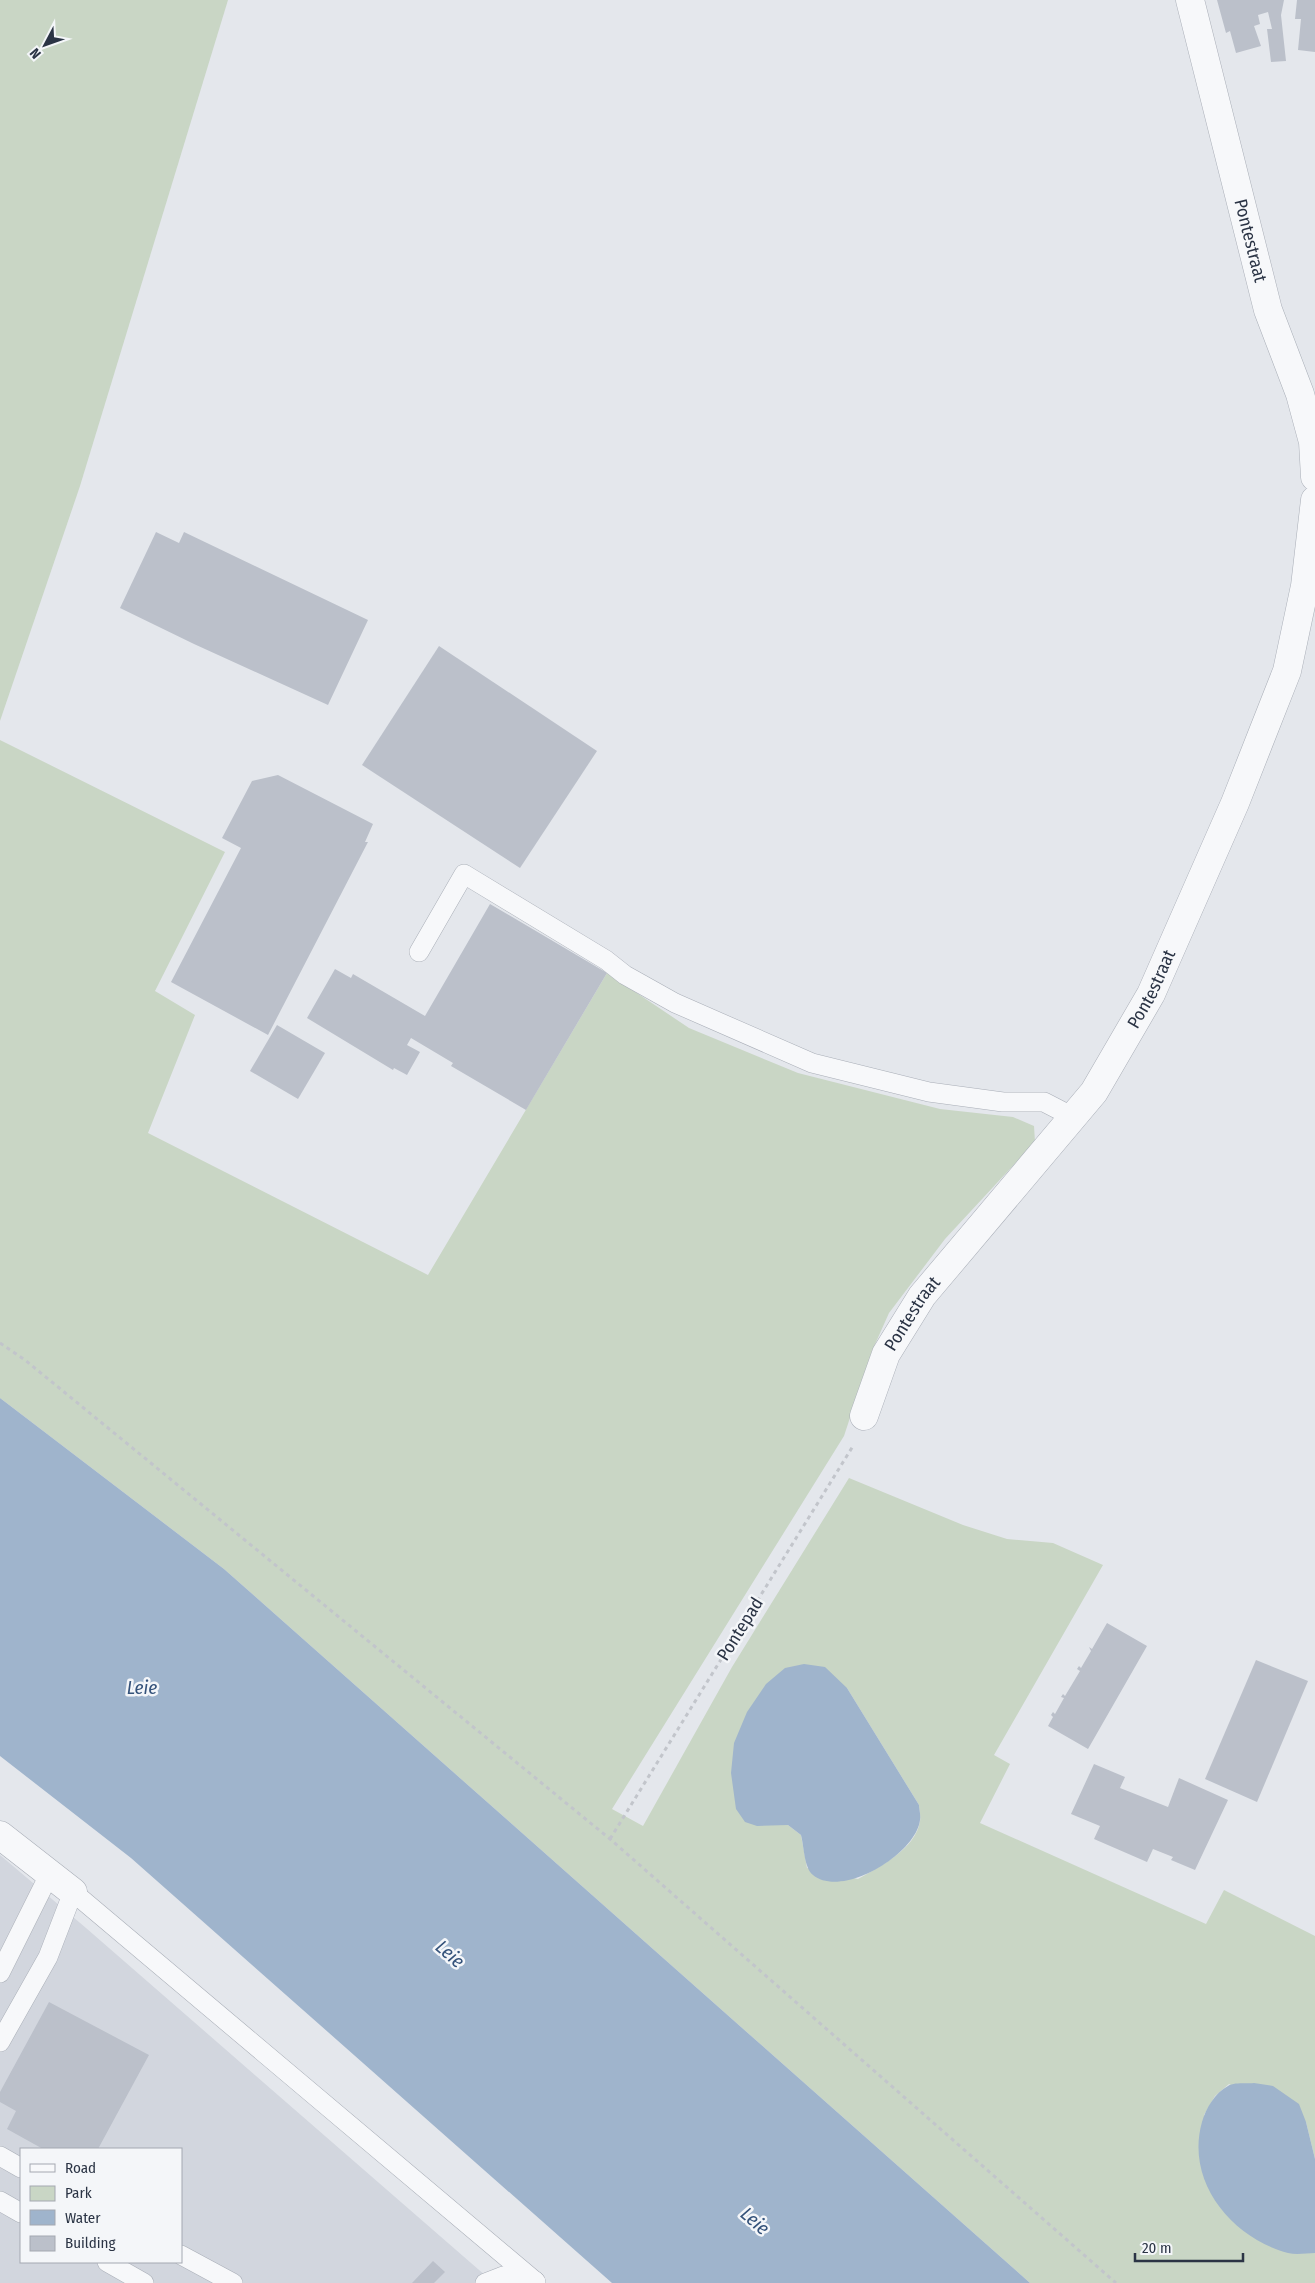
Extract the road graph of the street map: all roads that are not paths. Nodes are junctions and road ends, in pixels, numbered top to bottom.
1 (1190, 0) edge
2 (1315, 477) edge
3 (1315, 500) edge
4 (420, 952) dead end
5 (1073, 1118) junction
6 (864, 1416) road end
7 (0, 1836) edge
8 (50, 1872) junction
9 (73, 1892) junction
10 (0, 1973) edge
11 (0, 2042) edge
12 (0, 2156) edge
13 (20, 2167) edge
14 (0, 2201) edge
15 (20, 2212) edge
16 (182, 2256) edge
17 (108, 2263) edge
18 (494, 2280) edge
19 (536, 2282) edge
20 (144, 2283) edge
21 (233, 2283) edge

1 - 2 street, Pontestraat
3 - 5 street, Pontestraat
4 - 5 lane
5 - 6 street, Pontestraat
7 - 8 street
8 - 9 street
8 - 10 lane
9 - 11 lane
9 - 19 lane
12 - 13 lane
14 - 15 lane
16 - 21 lane
17 - 20 lane
18 - 19 lane

